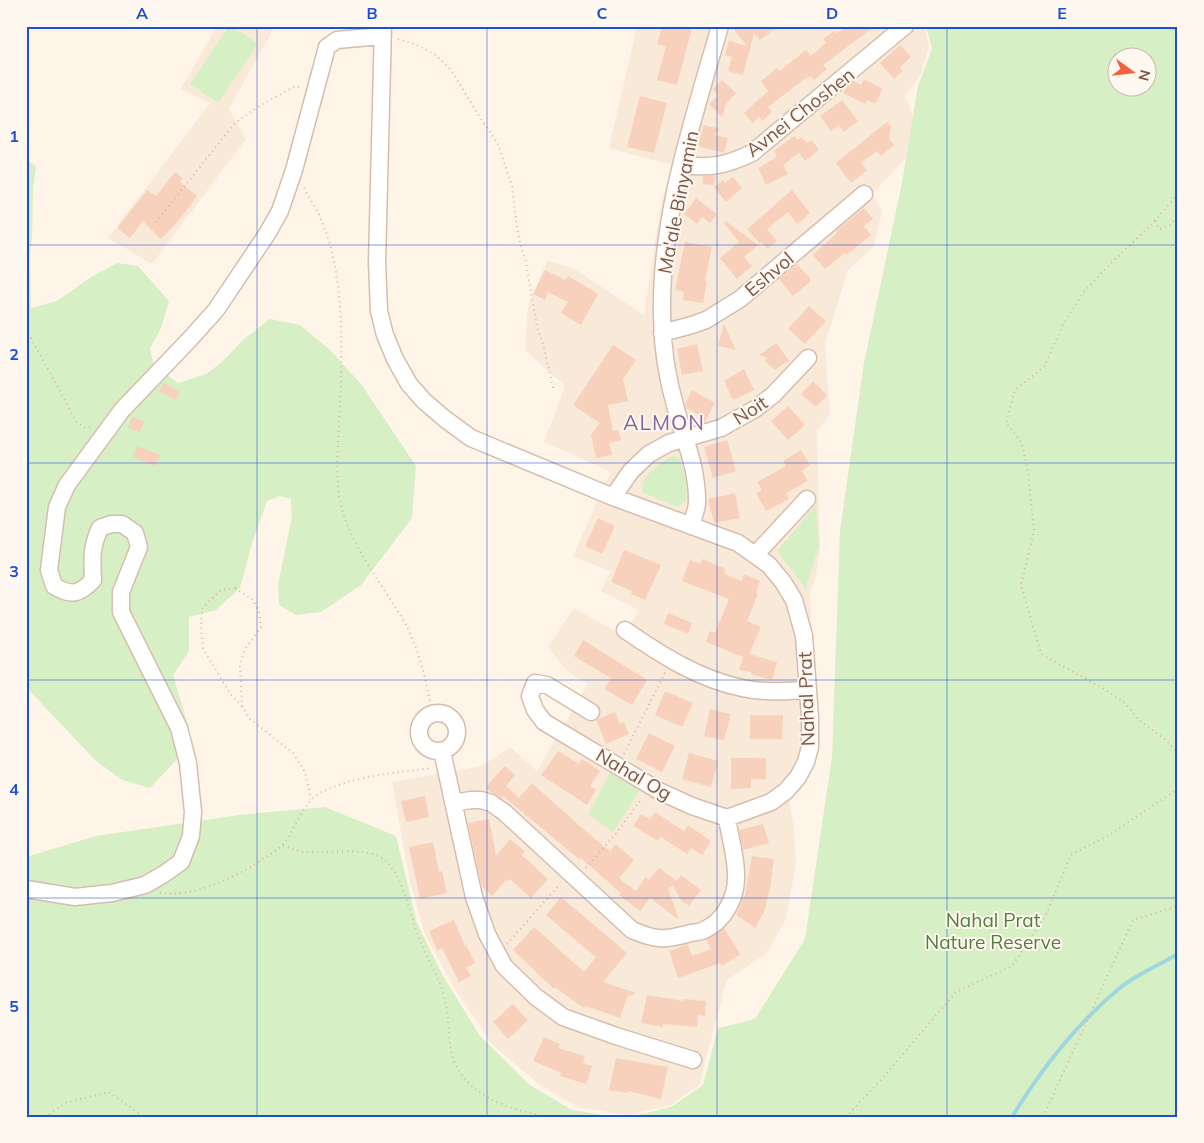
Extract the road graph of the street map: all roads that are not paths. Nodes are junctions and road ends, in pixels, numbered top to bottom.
1 (333, 26) edge
2 (720, 26) edge
3 (905, 26) edge
4 (382, 31) edge
5 (327, 47) junction
6 (682, 165) junction
7 (864, 194) dead end
8 (662, 333) junction
9 (808, 358) dead end
10 (686, 439) junction
11 (613, 497) junction
12 (807, 499) dead end
13 (690, 526) junction
14 (756, 554) junction
15 (625, 630) dead end
16 (808, 690) junction
17 (591, 712) dead end
18 (444, 759) junction
19 (453, 803) junction
20 (727, 818) junction
21 (26, 889) edge
22 (693, 1060) dead end

1 - 5 street
2 - 6 street, Ma'ale Binyamin
3 - 6 street, Avnei Choshen
4 - 5 street
4 - 11 street, Nahal Prat
5 - 21 street
6 - 8 street, Ma'ale Binyamin
7 - 8 street, Eshvol
8 - 10 street, Ma'ale Binyamin
9 - 10 street, Noit
10 - 11 street, Noit
10 - 13 street, Ma'ale Binyamin
11 - 13 street, Nahal Prat
12 - 14 street
13 - 14 street, Nahal Prat
14 - 16 street, Nahal Prat
15 - 16 street
16 - 20 street, Nahal Prat
17 - 20 street, Nahal Og
18 - 18 street
18 - 19 street
19 - 20 street
19 - 22 street

